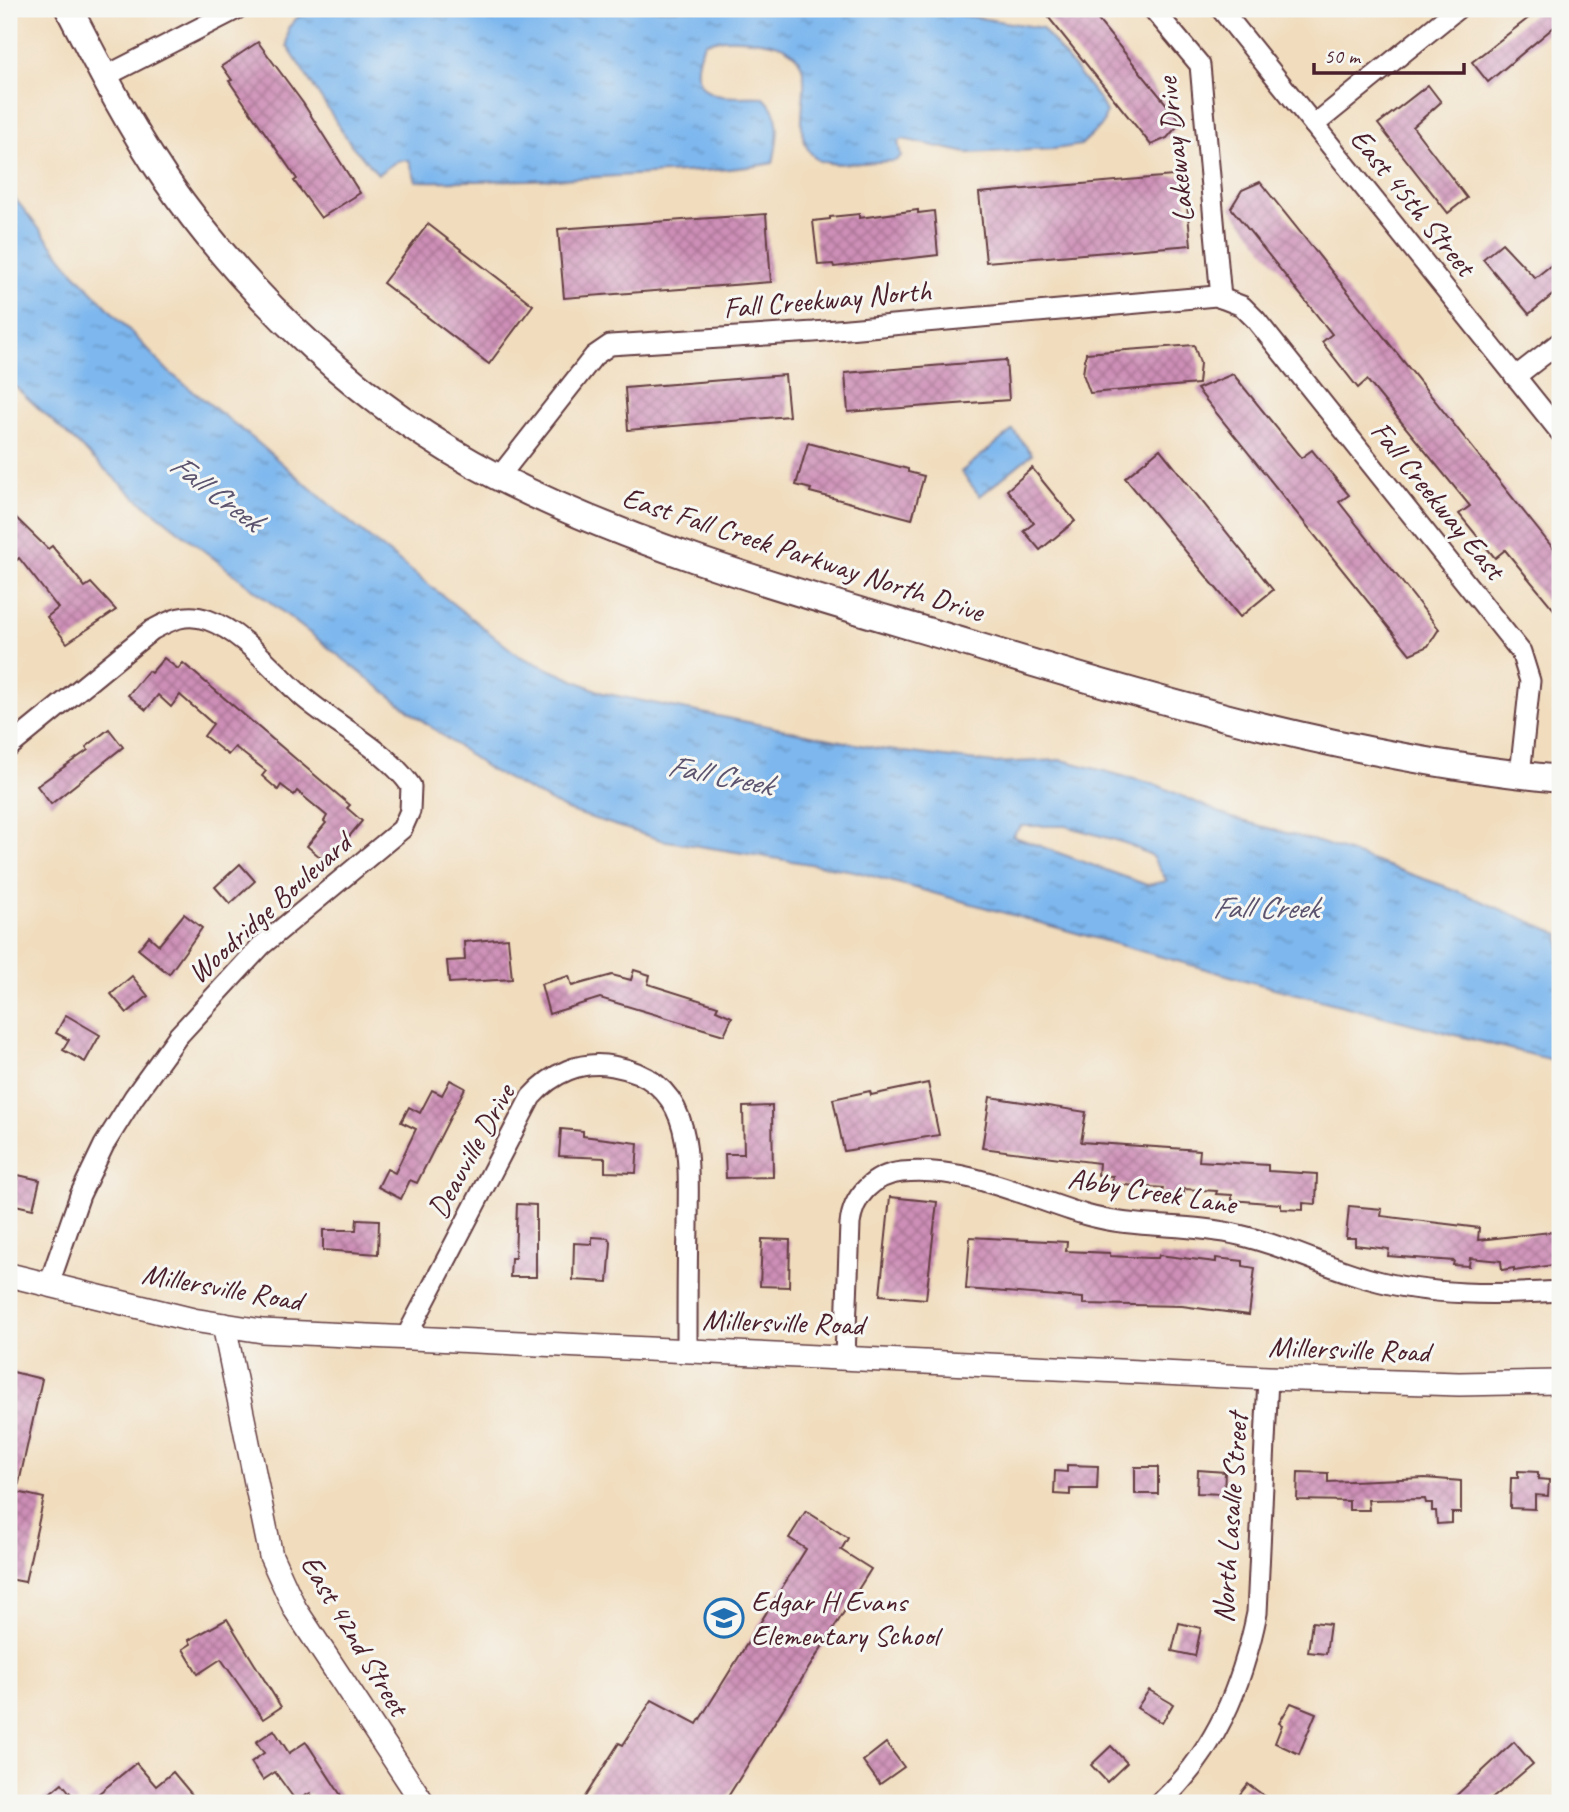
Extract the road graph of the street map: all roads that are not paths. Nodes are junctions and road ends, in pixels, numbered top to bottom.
1 (69, 9) edge
2 (237, 9) edge
3 (1153, 9) edge
4 (1221, 9) edge
5 (1457, 9) edge
6 (104, 77) junction
7 (1314, 125) junction
8 (1221, 298) junction
9 (1560, 342) edge
10 (1515, 377) junction
11 (1560, 432) edge
12 (499, 477) junction
13 (9, 747) edge
14 (1520, 775) junction
15 (1560, 779) edge
16 (9, 1275) edge
17 (48, 1284) junction
18 (1560, 1291) edge
19 (224, 1325) junction
20 (405, 1339) junction
21 (687, 1350) junction
22 (845, 1356) junction
23 (1268, 1378) junction
24 (1560, 1382) edge
25 (423, 1803) edge
26 (1160, 1803) edge

1 - 6 main road, East Fall Creek Parkway North Drive
2 - 6 street
3 - 8 street, Lakeway Drive
4 - 7 street, East 45th Street
5 - 7 street
6 - 12 main road, East Fall Creek Parkway North Drive
7 - 10 street, East 45th Street
8 - 12 street, Fall Creekway North
8 - 14 street, Fall Creekway East
9 - 10 street
10 - 11 street, East 45th Street
12 - 14 main road, East Fall Creek Parkway North Drive
13 - 17 street, Woodridge Boulevard
14 - 15 main road, East Fall Creek Parkway North Drive
16 - 17 street, Millersville Road
17 - 19 street, Millersville Road
18 - 22 street, Abby Creek Lane
19 - 20 street, Millersville Road
19 - 25 street, East 42nd Street
20 - 21 street, Millersville Road
20 - 21 street, Deauville Drive
21 - 22 street, Millersville Road
22 - 23 street, Millersville Road
23 - 24 street, Millersville Road
23 - 26 street, North Lasalle Street

